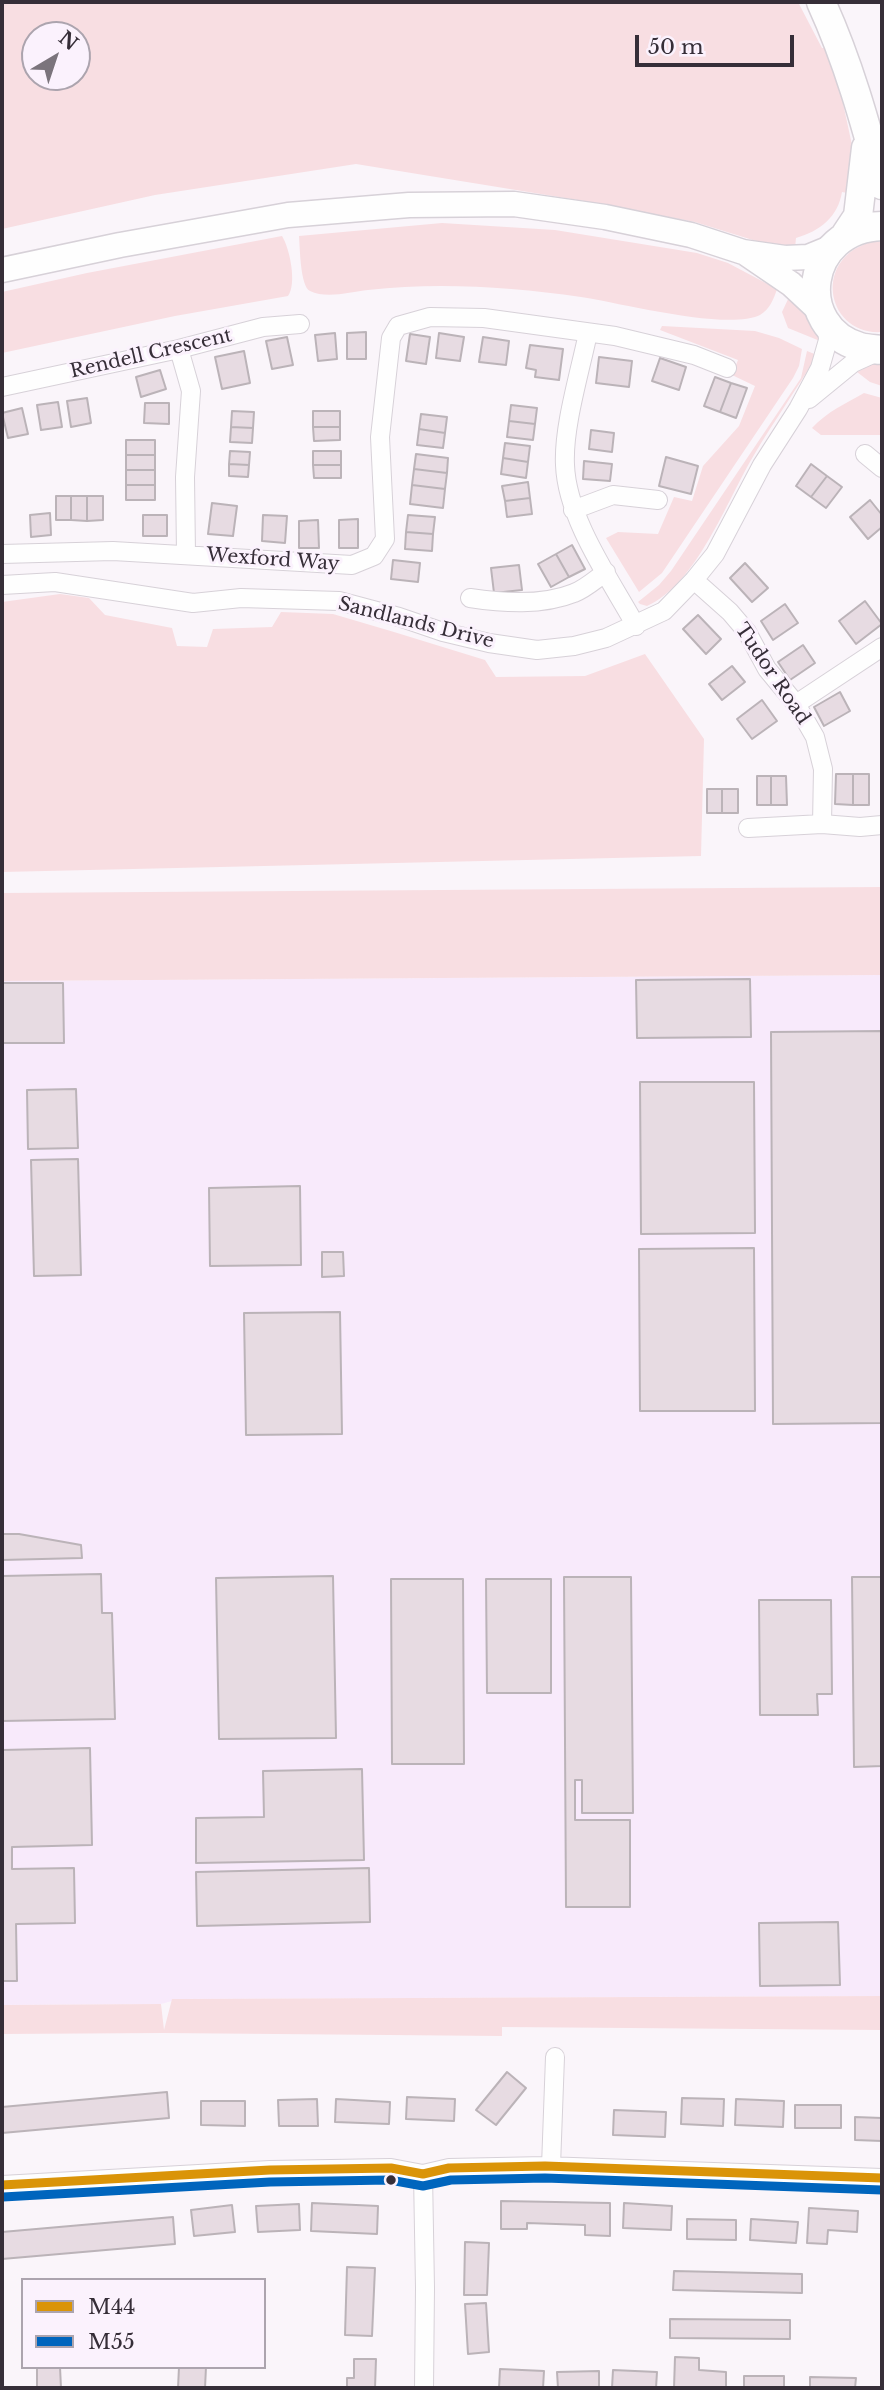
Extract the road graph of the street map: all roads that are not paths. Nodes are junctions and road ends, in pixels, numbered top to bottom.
1 (821, 2) edge
2 (867, 131) junction
3 (882, 185) edge
4 (882, 226) edge
5 (839, 241) junction
6 (743, 252) junction
7 (2, 270) edge
8 (824, 317) junction
9 (300, 324) dead end
10 (588, 333) junction
11 (178, 349) junction
12 (882, 350) edge
13 (727, 368) dead end
14 (2, 387) edge
15 (798, 409) junction
16 (865, 454) dead end
17 (882, 468) edge
18 (658, 500) dead end
19 (573, 510) junction
20 (12, 547) edge
21 (186, 554) junction
22 (606, 572) junction
23 (694, 580) junction
24 (2, 584) edge
25 (470, 598) dead end
26 (636, 626) junction
27 (882, 647) edge
28 (796, 704) junction
29 (822, 824) junction
30 (882, 825) edge
31 (748, 828) dead end
32 (555, 2057) dead end
33 (551, 2166) junction
34 (423, 2174) junction
35 (882, 2178) edge
36 (2, 2185) edge
37 (424, 2388) edge

1 - 2 main road
2 - 3 main road
2 - 5 main road
4 - 5 main road
5 - 6 main road
5 - 8 main road
6 - 7 main road
6 - 8 main road
8 - 12 main road
8 - 15 street, Sandlands Drive
9 - 11 street, Rendell Crescent
10 - 13 street, Wexford Way
10 - 19 street
10 - 21 street, Wexford Way
11 - 14 street, Rendell Crescent
11 - 21 street
12 - 15 street, Sandlands Drive
15 - 23 street, Sandlands Drive
16 - 17 street
18 - 19 street
19 - 22 street
20 - 21 street, Wexford Way
22 - 25 street
22 - 26 street
23 - 26 street, Sandlands Drive
23 - 28 street, Tudor Road
24 - 26 street, Sandlands Drive
27 - 28 street
28 - 29 street, Tudor Road
29 - 30 street
29 - 31 street
32 - 33 street
33 - 34 street
33 - 35 street
34 - 36 street
34 - 37 street

